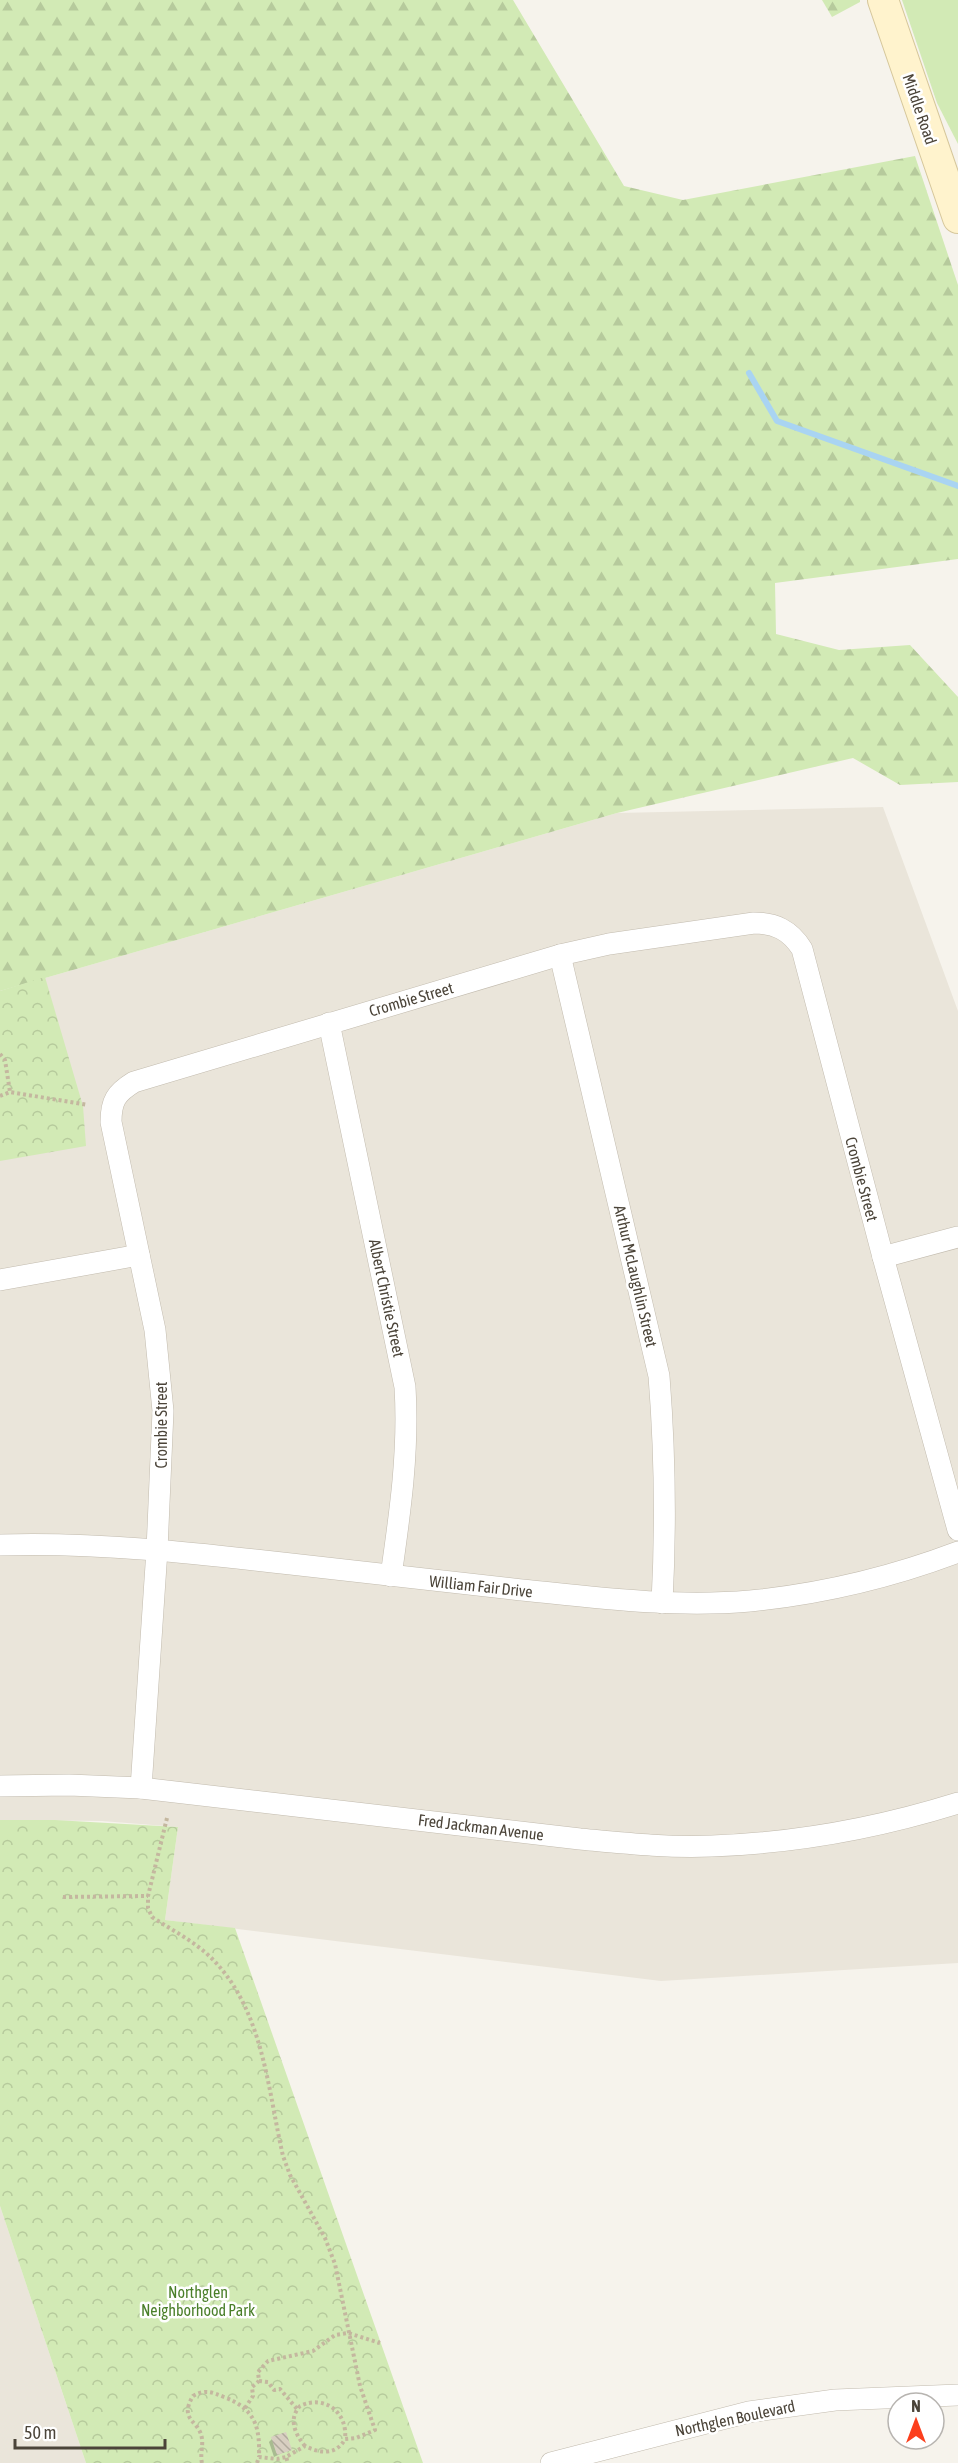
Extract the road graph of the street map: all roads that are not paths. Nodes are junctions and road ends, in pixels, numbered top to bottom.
1 (883, 0) edge
2 (958, 218) edge
3 (560, 955) junction
4 (329, 1023) junction
5 (958, 1237) edge
6 (139, 1255) junction
7 (883, 1257) junction
8 (0, 1280) edge
9 (958, 1530) edge
10 (0, 1545) edge
11 (157, 1550) junction
12 (958, 1552) edge
13 (391, 1576) junction
14 (662, 1603) junction
15 (0, 1786) edge
16 (141, 1788) junction
17 (958, 1803) edge
18 (958, 2395) edge
19 (551, 2463) edge

1 - 2 street, Middle Road
3 - 4 street, Crombie Street
3 - 7 street, Crombie Street
3 - 14 street, Arthur McLaughlin Street
4 - 6 street, Crombie Street
4 - 13 street, Albert Christie Street
5 - 7 street
6 - 8 street
6 - 11 street, Crombie Street
7 - 9 street, Crombie Street
10 - 11 street, William Fair Drive
11 - 13 street, William Fair Drive
11 - 16 street, Crombie Street
12 - 14 street, William Fair Drive
13 - 14 street, William Fair Drive
15 - 16 street, Fred Jackman Avenue
16 - 17 street, Fred Jackman Avenue
18 - 19 street, Northglen Boulevard

